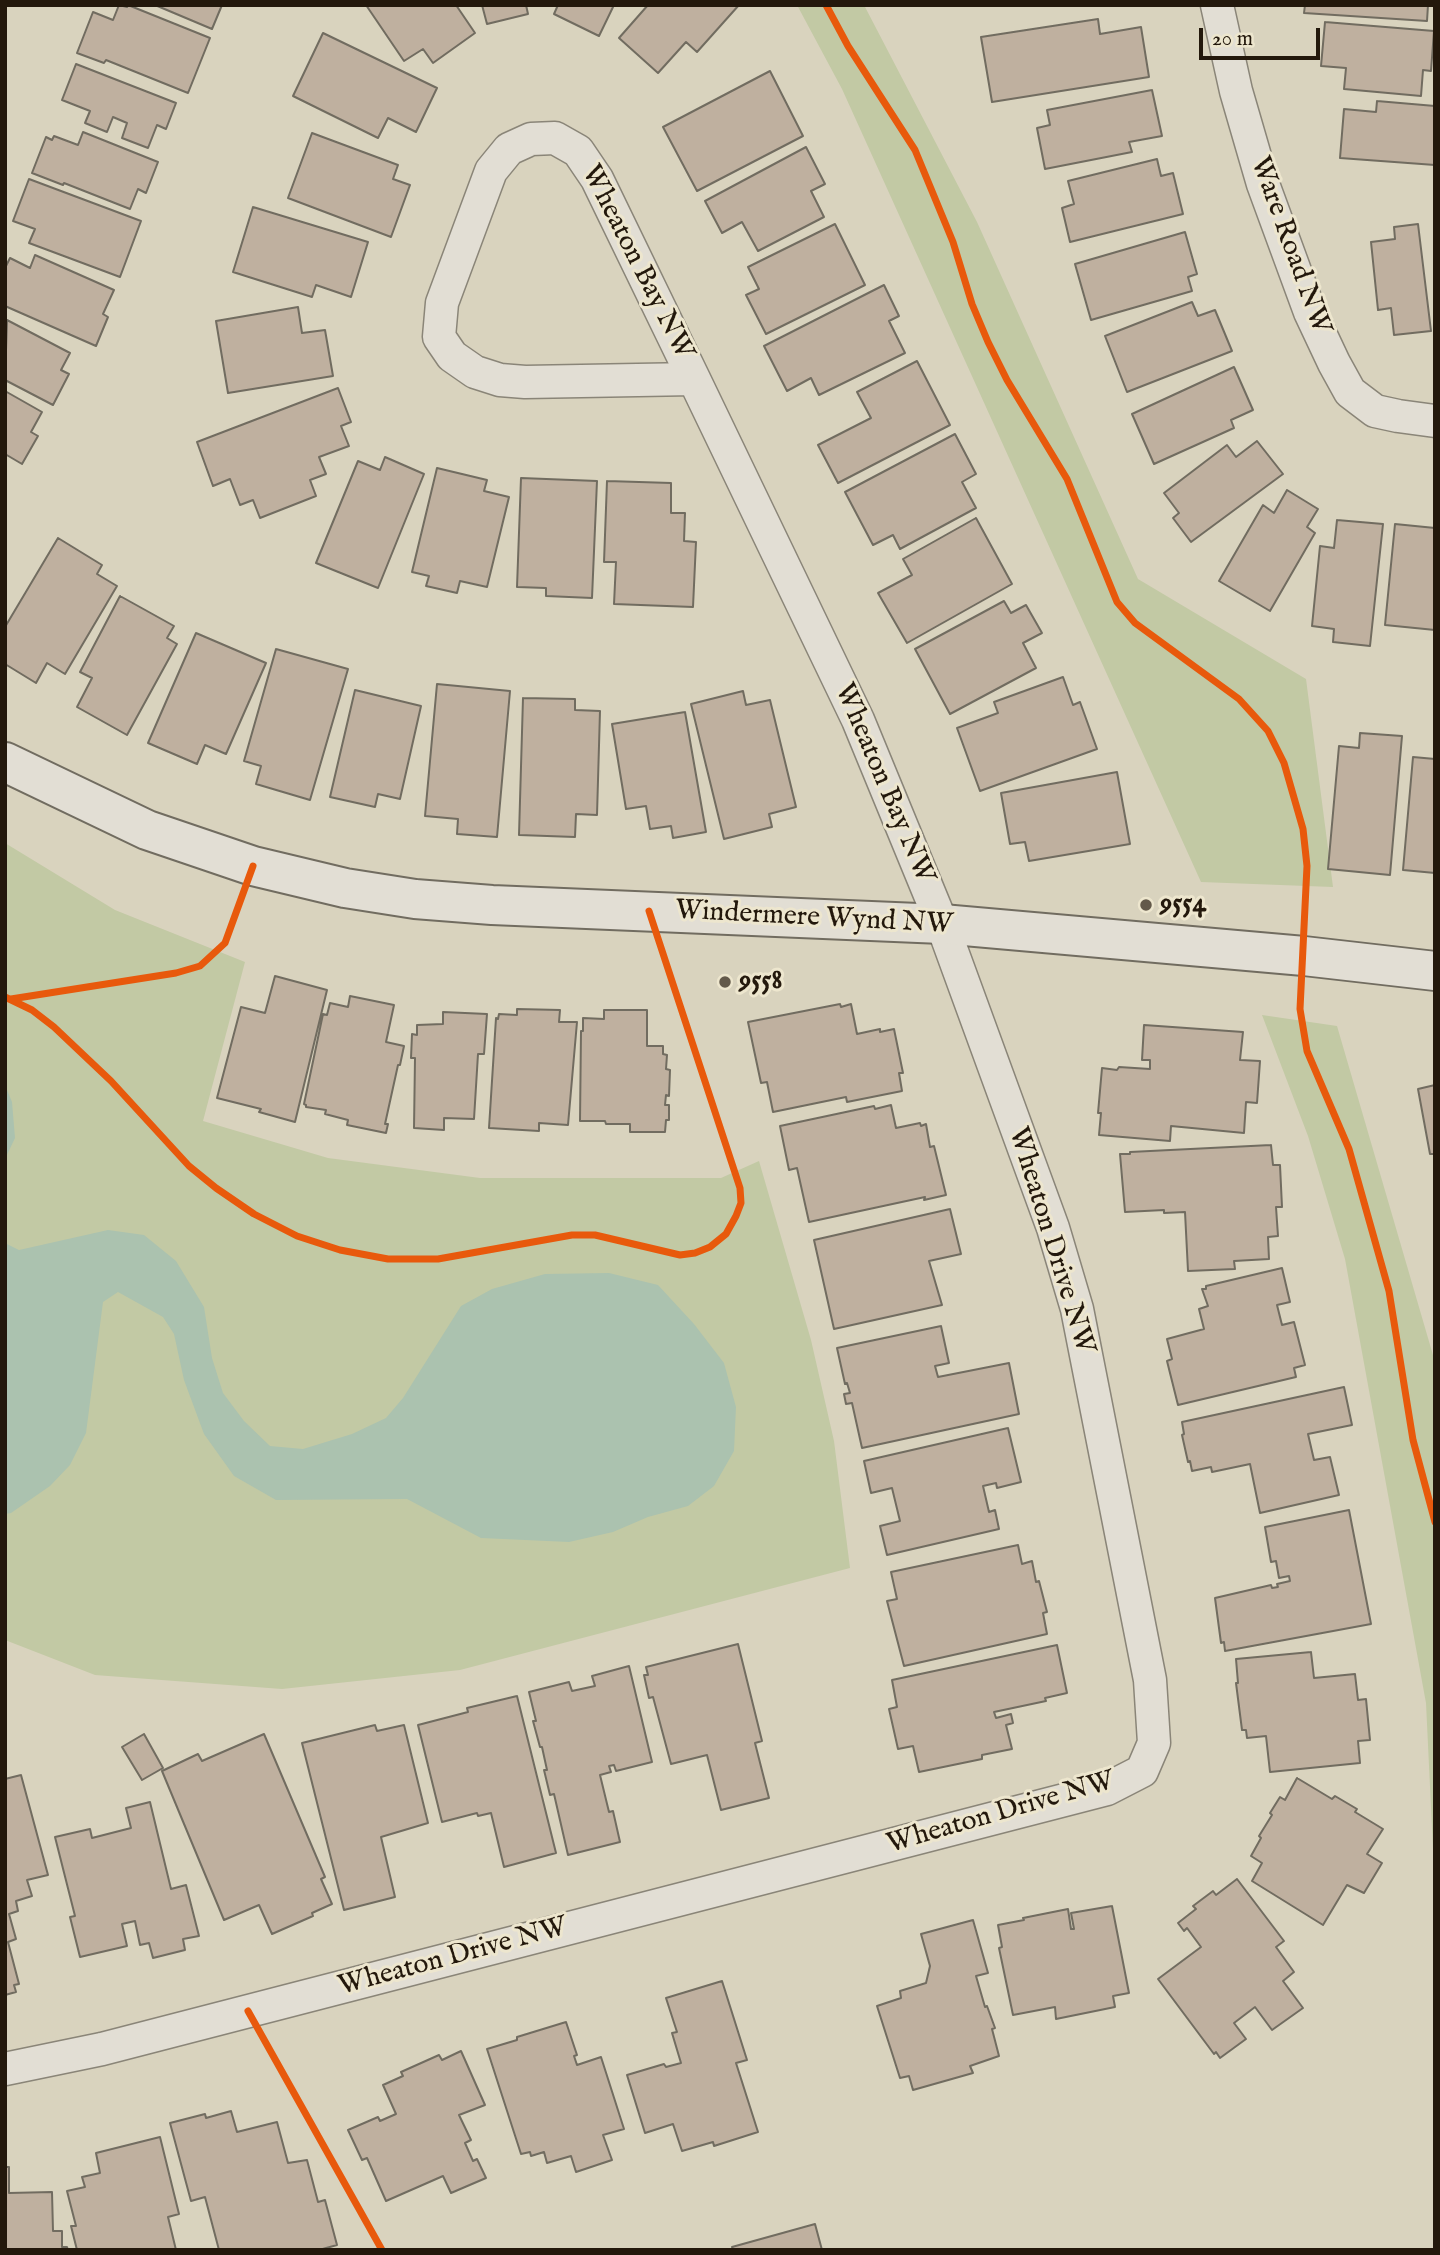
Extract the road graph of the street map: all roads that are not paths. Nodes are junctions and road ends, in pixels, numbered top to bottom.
1 (1217, 5) edge
2 (694, 379) junction
3 (1435, 421) edge
4 (5, 762) edge
5 (942, 924) junction
6 (1435, 971) edge
7 (5, 2069) edge

1 - 3 street, Ware Road NW
2 - 2 street, Wheaton Bay NW
2 - 5 street, Wheaton Bay NW
4 - 5 street, Windermere Wynd NW
5 - 6 street, Windermere Wynd NW
5 - 7 street, Wheaton Drive NW

